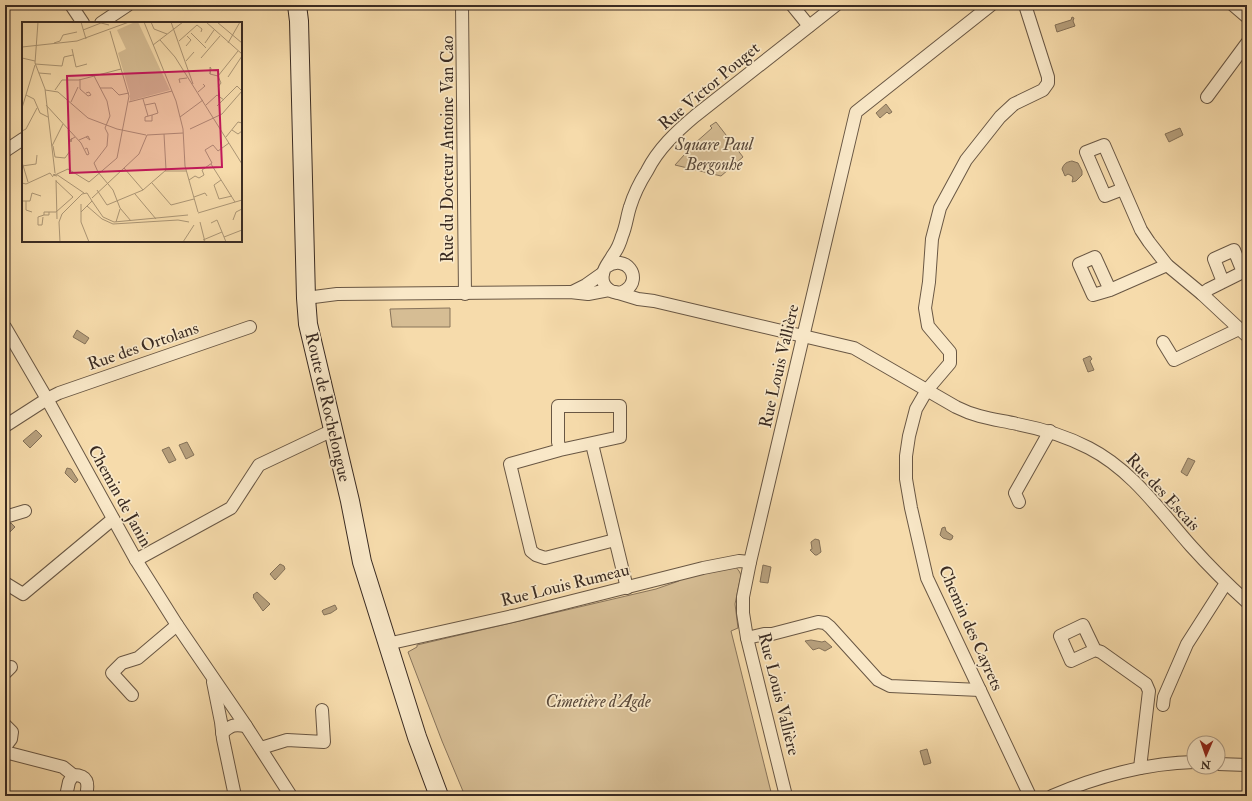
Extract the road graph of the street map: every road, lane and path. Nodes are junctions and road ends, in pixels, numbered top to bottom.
1 (72, 5) edge
2 (128, 5) edge
3 (297, 5) edge
4 (462, 5) edge
5 (792, 5) edge
6 (836, 5) edge
7 (991, 5) edge
8 (1025, 5) edge
9 (1233, 5) edge
10 (1247, 17) edge
11 (82, 22) edge
12 (103, 22) edge
13 (809, 26) junction
14 (1247, 43) edge
15 (1207, 97) dead end
16 (22, 140) edge
17 (5, 151) edge
18 (1123, 189) dead end
19 (622, 237) junction
20 (1168, 265) junction
21 (629, 267) junction
22 (604, 270) junction
23 (633, 279) junction
24 (1223, 282) dead end
25 (1110, 290) dead end
26 (612, 291) junction
27 (570, 292) junction
28 (465, 294) junction
29 (1202, 294) junction
30 (306, 298) junction
31 (654, 301) junction
32 (250, 327) dead end
33 (5, 328) edge
34 (1243, 332) edge
35 (804, 336) junction
36 (1163, 342) dead end
37 (927, 390) junction
38 (47, 399) junction
39 (5, 426) edge
40 (333, 430) junction
41 (1050, 431) junction
42 (592, 444) junction
43 (560, 450) junction
44 (1019, 502) dead end
45 (25, 511) dead end
46 (5, 517) edge
47 (113, 520) junction
48 (615, 540) junction
49 (136, 560) junction
50 (750, 562) junction
51 (5, 583) edge
52 (1226, 583) junction
53 (627, 588) junction
54 (1247, 602) edge
55 (177, 625) junction
56 (747, 638) junction
57 (388, 644) junction
58 (1095, 650) dead end
59 (212, 677) junction
60 (980, 690) junction
61 (132, 695) dead end
62 (1163, 705) dead end
63 (322, 710) dead end
64 (5, 725) edge
65 (246, 726) junction
66 (222, 733) junction
67 (5, 746) edge
68 (260, 748) junction
69 (5, 752) edge
70 (1186, 762) edge
71 (1226, 764) edge
72 (1247, 765) edge
73 (1140, 768) junction
74 (73, 775) junction
75 (66, 796) edge
76 (86, 796) edge
77 (235, 796) edge
78 (291, 796) edge
79 (439, 796) edge
80 (786, 796) edge
81 (1030, 796) edge
82 (1052, 796) edge

1 - 11 street
2 - 12 street
3 - 30 main road, Route de Rochelongue
4 - 28 street, Rue du Docteur Antoine Van Cao
5 - 13 street
6 - 13 street, Rue Victor Pouget
7 - 35 street, Rue Louis Vallière
8 - 37 street, Chemin des Cayrets
9 - 10 street
13 - 19 street, Rue Victor Pouget
14 - 15 street
16 - 17 street
18 - 20 street
19 - 21 street, Rue Victor Pouget
19 - 22 street, Rue Victor Pouget
20 - 25 street
20 - 29 street
21 - 22 street
21 - 23 street
22 - 26 street
22 - 27 street
23 - 26 street
23 - 31 street
24 - 29 street
26 - 27 street
26 - 31 street, Rue des Escais
27 - 28 street
28 - 30 street
29 - 34 street
30 - 40 main road, Route de Rochelongue
31 - 35 street, Rue des Escais
32 - 38 street, Rue des Ortolans
33 - 38 street, Chemin de Janin
34 - 36 street
35 - 37 street, Rue des Escais
35 - 50 street, Rue Louis Vallière
37 - 41 street, Rue des Escais
37 - 60 street, Chemin des Cayrets
38 - 39 street, Rue des Ortolans
38 - 47 street, Chemin de Janin
40 - 49 street
40 - 57 main road, Route de Rochelongue
41 - 44 street
41 - 52 street, Rue des Escais
42 - 43 street
42 - 43 street
42 - 48 street
43 - 48 street
45 - 46 street
47 - 49 street, Chemin de Janin
47 - 51 street
48 - 53 street
49 - 55 street, Chemin de Janin
50 - 53 street, Rue Louis Rumeau
50 - 56 street, Rue Louis Vallière
52 - 54 street, Rue des Escais
52 - 62 street
53 - 57 street, Rue Louis Rumeau
55 - 59 street, Chemin de Janin
55 - 61 street
56 - 60 street
56 - 80 street, Rue Louis Vallière
57 - 79 main road, Route de Rochelongue
58 - 73 street
59 - 65 street, Chemin de Janin
59 - 66 street, Chemin de Janin
60 - 81 street, Chemin des Cayrets
63 - 68 street
64 - 67 street
65 - 66 street
65 - 68 street, Chemin de Janin
66 - 77 street, Chemin de Janin
68 - 78 street, Chemin de Janin
69 - 74 street
70 - 73 street
71 - 72 street
73 - 82 street
74 - 75 street
74 - 76 street

